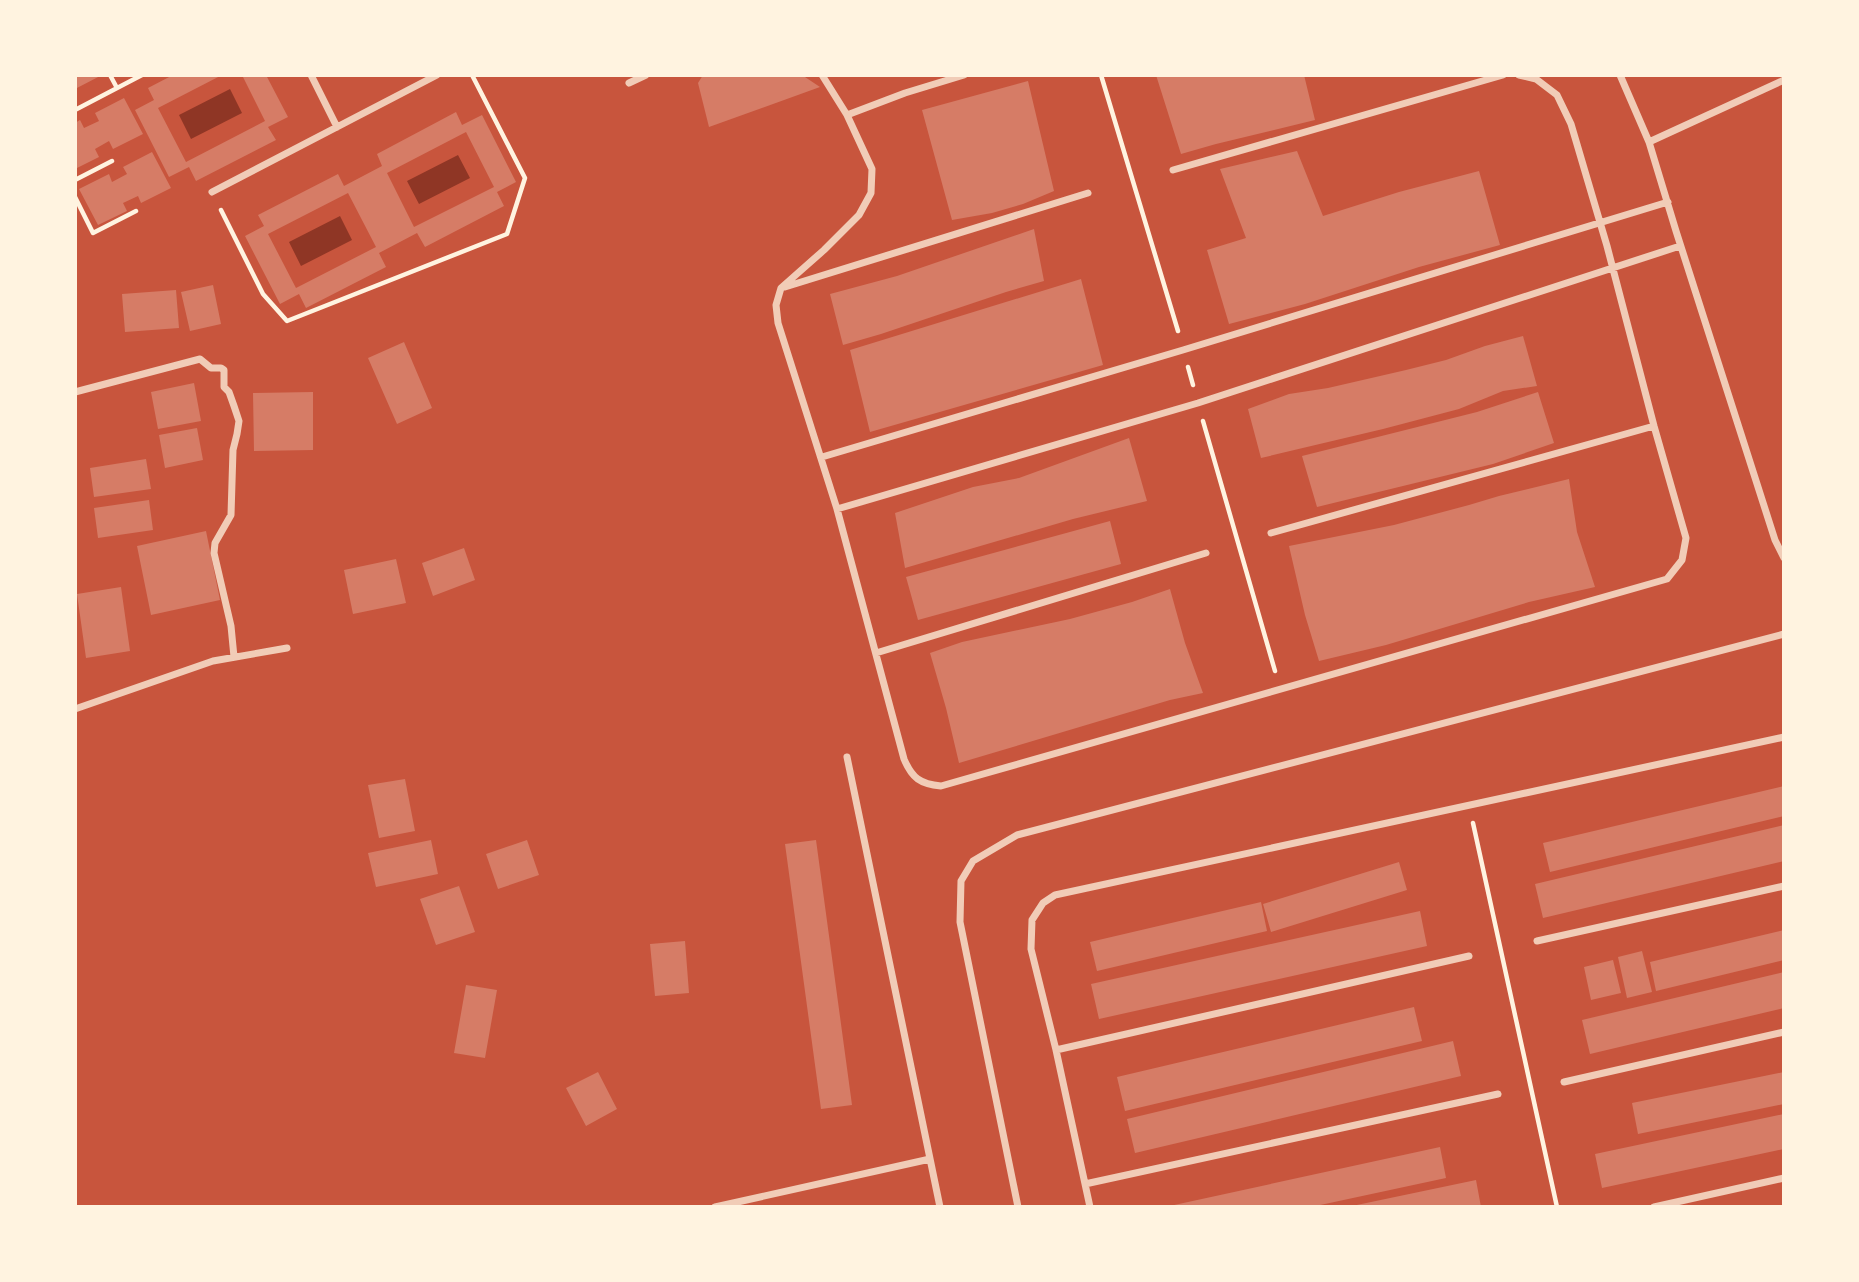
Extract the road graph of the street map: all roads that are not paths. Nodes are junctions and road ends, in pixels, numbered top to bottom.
1 (311, 75) edge
2 (437, 75) edge
3 (646, 75) edge
4 (821, 75) edge
5 (964, 75) edge
6 (1503, 75) edge
7 (1519, 75) edge
8 (1620, 75) edge
9 (1784, 80) edge
10 (629, 83) dead end
11 (847, 115) junction
12 (337, 127) junction
13 (1649, 142) junction
14 (1173, 170) dead end
15 (212, 192) road end
16 (1088, 193) dead end
17 (1668, 202) junction
18 (1599, 222) junction
19 (1680, 246) junction
20 (1613, 268) junction
21 (781, 288) junction
22 (75, 392) edge
23 (1654, 426) junction
24 (822, 457) junction
25 (837, 509) junction
26 (1271, 533) dead end
27 (1206, 553) dead end
28 (1784, 558) edge
29 (1784, 634) edge
30 (287, 648) dead end
31 (876, 653) junction
32 (234, 657) junction
33 (75, 709) edge
34 (1784, 737) edge
35 (847, 757) dead end
36 (1784, 886) edge
37 (1537, 941) dead end
38 (1469, 956) dead end
39 (1784, 1032) edge
40 (1056, 1050) junction
41 (1564, 1082) dead end
42 (1498, 1094) dead end
43 (930, 1159) junction
44 (1784, 1178) edge
45 (1085, 1184) junction
46 (715, 1207) edge
47 (940, 1207) edge
48 (1018, 1207) edge
49 (1090, 1207) edge
50 (1654, 1207) edge

1 - 12 street
2 - 12 street
3 - 10 street
4 - 11 street
5 - 11 street
6 - 14 street
7 - 18 street
8 - 13 street
9 - 13 street
11 - 21 street
12 - 15 street
13 - 17 street
16 - 21 street
17 - 18 street
17 - 19 street
18 - 20 street
18 - 24 street
19 - 20 street
19 - 28 street
20 - 23 street
20 - 25 street
21 - 24 street
22 - 32 street
23 - 26 street
23 - 31 street
24 - 25 street
25 - 31 street
27 - 31 street
29 - 48 street
30 - 32 street
32 - 33 street
34 - 40 street
35 - 43 street
36 - 37 street
38 - 40 street
39 - 41 street
40 - 45 street
42 - 45 street
43 - 46 street
43 - 47 street
44 - 50 street
45 - 49 street

